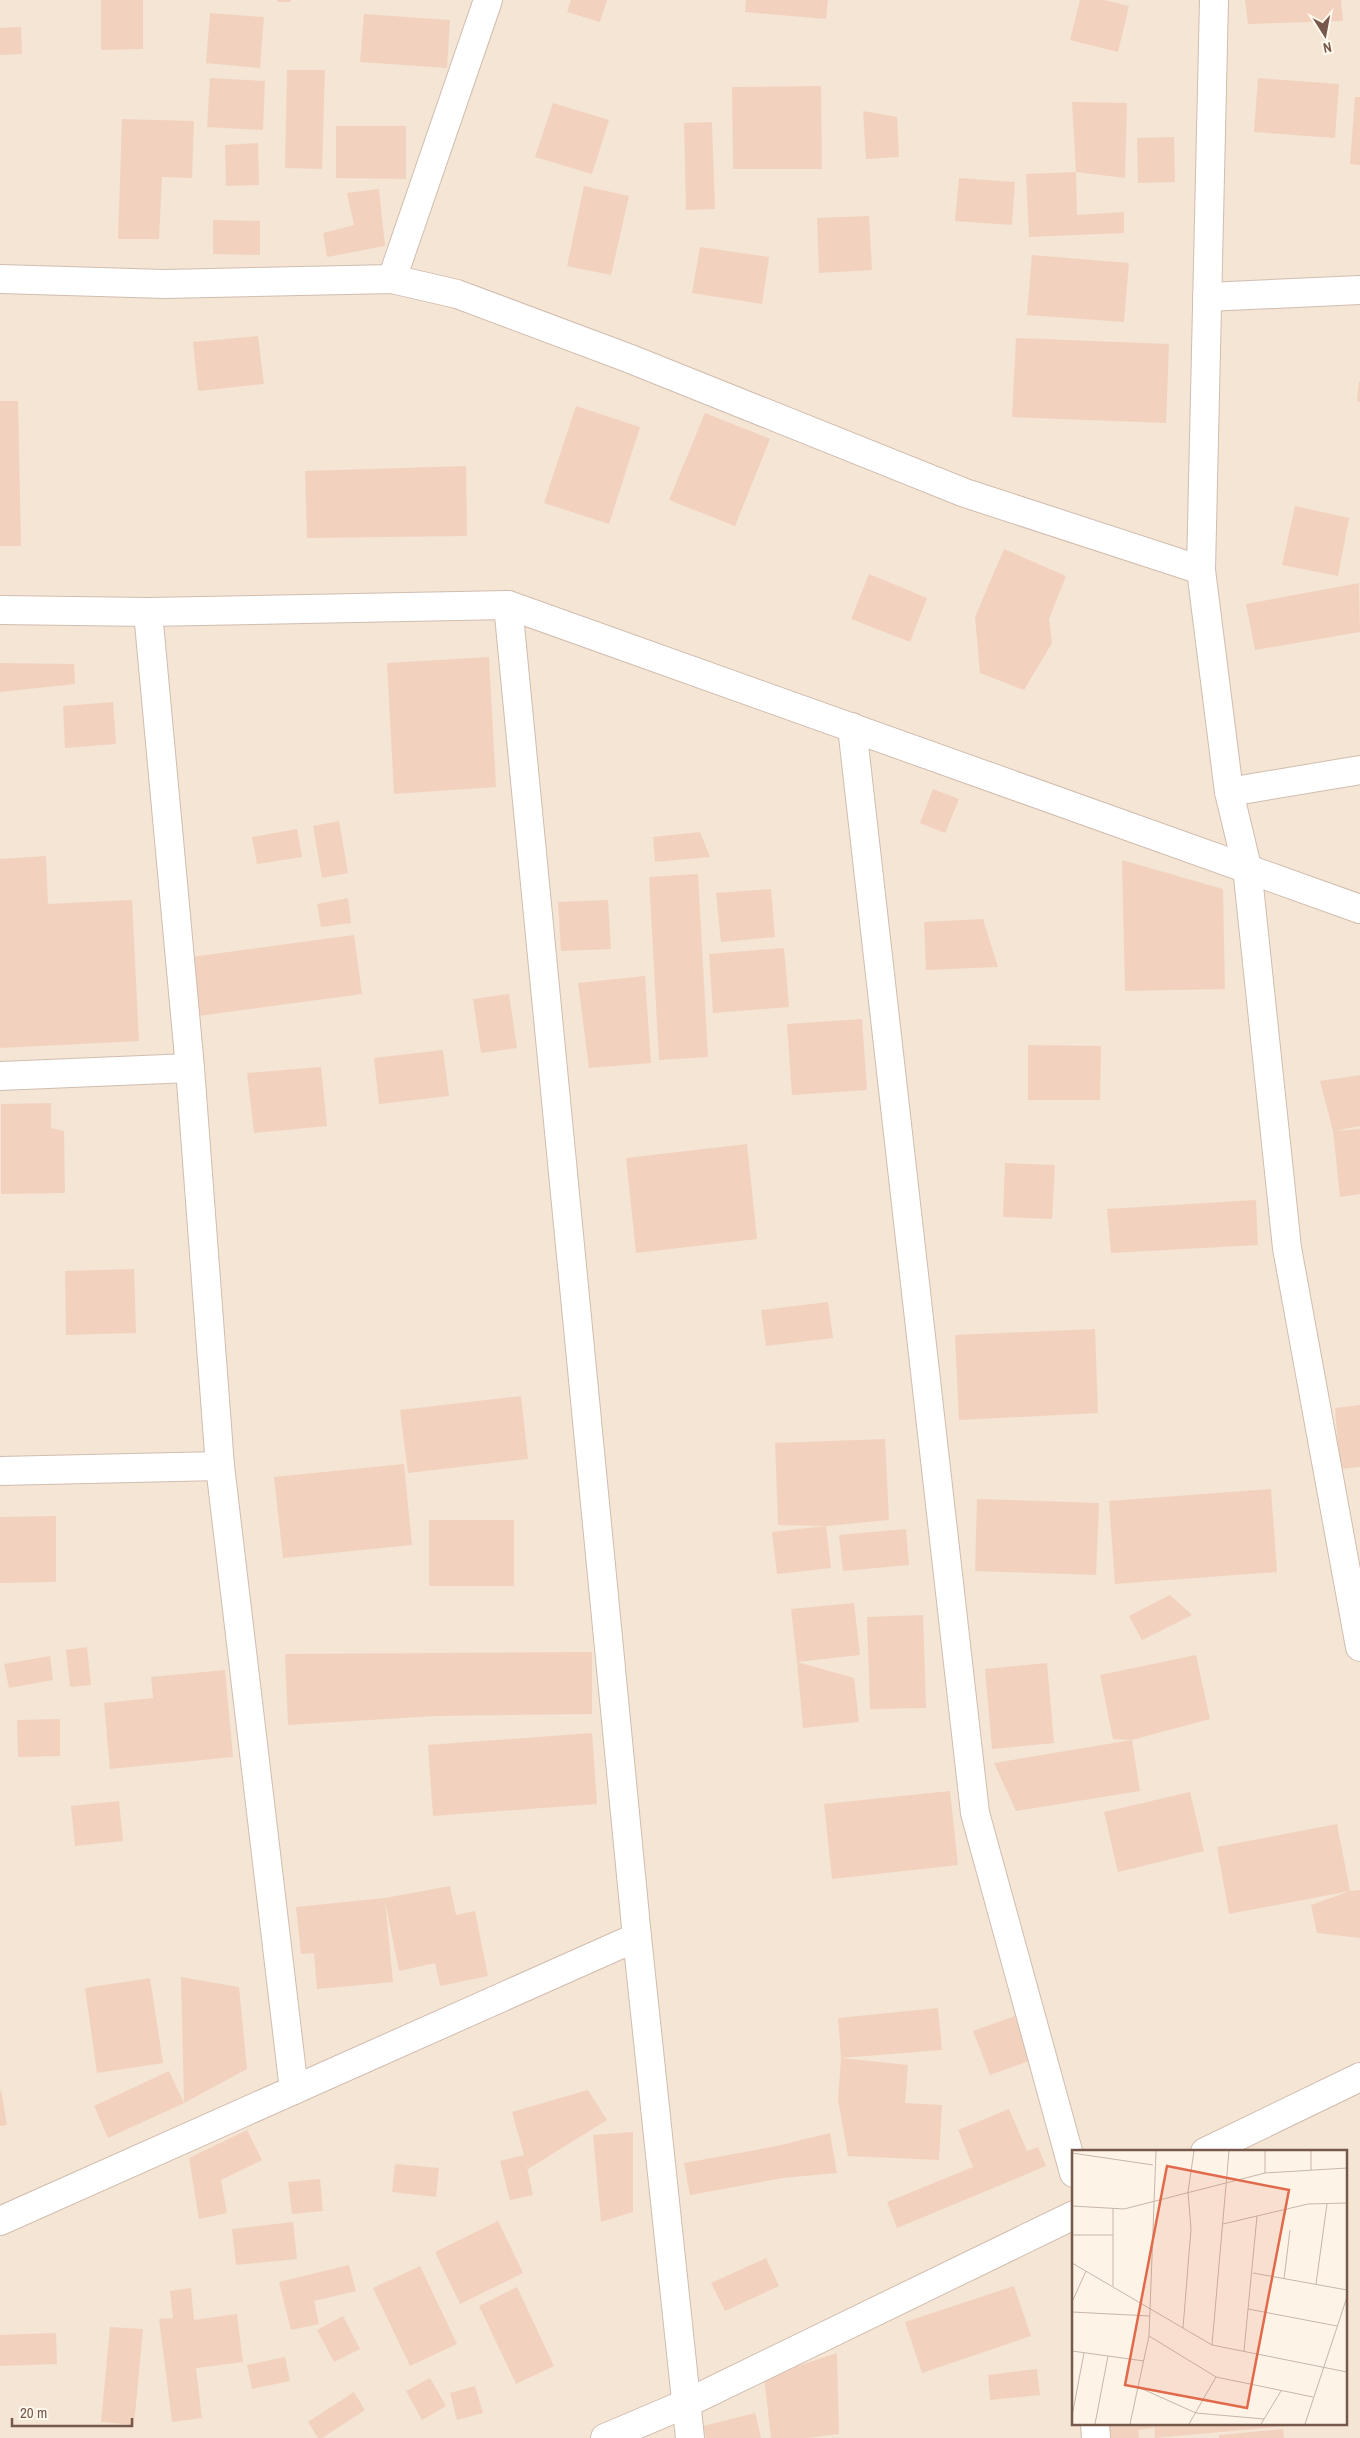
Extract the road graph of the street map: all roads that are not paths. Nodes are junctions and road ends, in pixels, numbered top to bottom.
1 (488, 0) edge
2 (1208, 1) edge
3 (0, 279) edge
4 (392, 279) junction
5 (1360, 290) edge
6 (1207, 297) junction
7 (1201, 570) junction
8 (508, 605) junction
9 (0, 610) edge
10 (148, 612) junction
11 (852, 727) junction
12 (1360, 770) edge
13 (1229, 792) junction
14 (1247, 867) junction
15 (1360, 908) edge
16 (190, 1068) junction
17 (0, 1076) edge
18 (220, 1466) junction
19 (0, 1471) edge
20 (1360, 1647) edge
21 (638, 1937) junction
22 (1360, 2077) edge
23 (294, 2090) junction
24 (1209, 2150) edge
25 (1072, 2166) edge
26 (1072, 2216) edge
27 (0, 2221) edge
28 (686, 2404) junction
29 (605, 2438) edge
30 (690, 2438) edge

1 - 4 street
2 - 6 street
3 - 4 street
4 - 7 street
5 - 6 street
6 - 7 street
7 - 13 street
8 - 10 street
8 - 11 street
8 - 21 street
9 - 10 street
10 - 16 street
11 - 14 street
11 - 25 street
12 - 13 street
13 - 14 street
14 - 15 street
14 - 20 street
16 - 17 street
16 - 18 street
18 - 19 street
18 - 23 street
21 - 23 street
21 - 28 street
22 - 24 street
23 - 27 street
26 - 28 street
28 - 29 street
28 - 30 street

